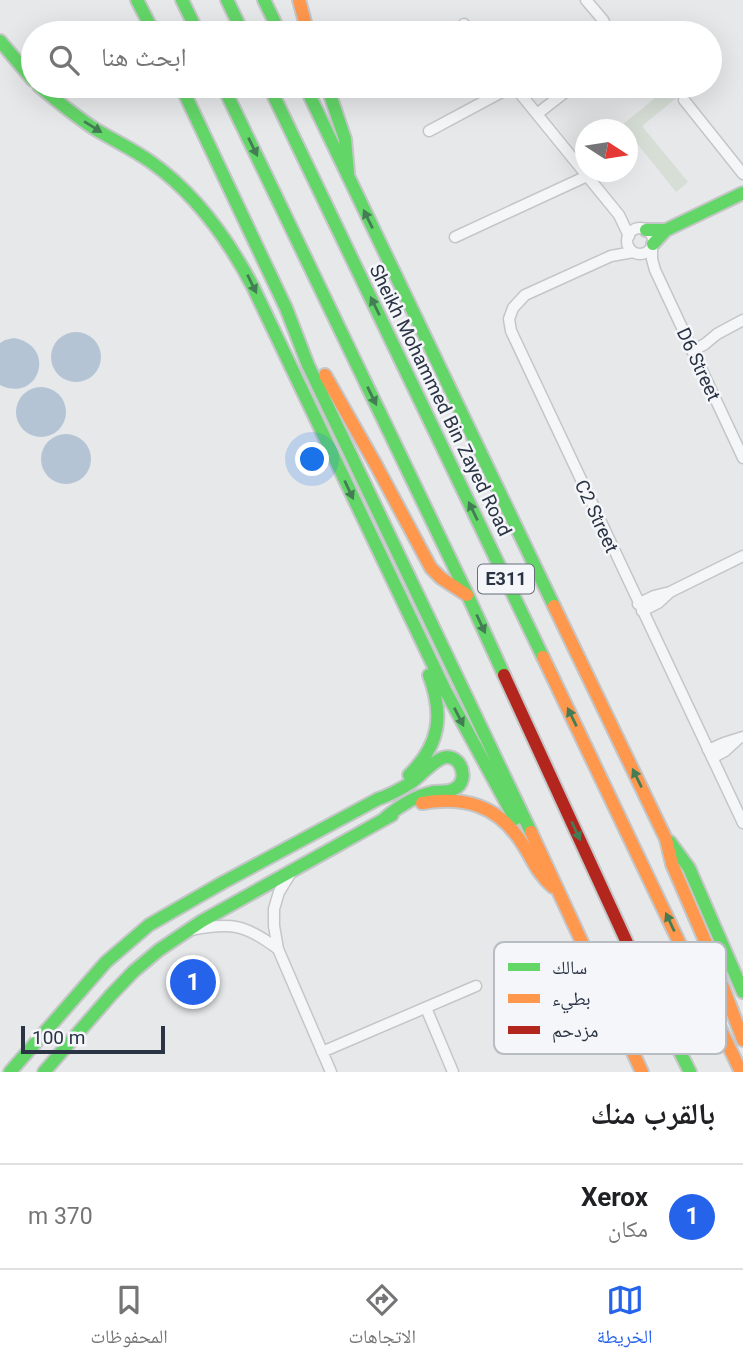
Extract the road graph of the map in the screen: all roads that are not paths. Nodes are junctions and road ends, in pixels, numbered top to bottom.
1 (137, 0) edge
2 (181, 0) edge
3 (227, 0) edge
4 (264, 0) edge
5 (299, 0) edge
6 (586, 0) edge
7 (603, 20) edge
8 (148, 21) edge
9 (192, 21) edge
10 (237, 21) edge
11 (274, 21) edge
12 (305, 21) edge
13 (0, 41) edge
14 (21, 67) edge
15 (53, 98) edge
16 (187, 98) edge
17 (229, 98) edge
18 (275, 98) edge
19 (311, 98) edge
20 (331, 98) edge
21 (491, 98) edge
22 (524, 98) edge
23 (558, 98) edge
24 (684, 100) dead end
25 (537, 114) junction
26 (429, 131) dead end
27 (575, 161) edge
28 (743, 174) edge
29 (348, 178) junction
30 (575, 182) edge
31 (592, 182) edge
32 (743, 193) edge
33 (619, 215) junction
34 (643, 229) junction
35 (666, 230) junction
36 (455, 237) dead end
37 (628, 237) junction
38 (653, 246) junction
39 (635, 253) junction
40 (611, 256) junction
41 (654, 270) junction
42 (286, 308) junction
43 (743, 320) edge
44 (690, 347) junction
45 (741, 449) edge
46 (743, 556) edge
47 (468, 596) junction
48 (640, 607) junction
49 (414, 625) junction
50 (740, 738) edge
51 (710, 754) junction
52 (378, 799) junction
53 (385, 818) junction
54 (743, 823) edge
55 (666, 839) junction
56 (546, 866) junction
57 (293, 869) junction
58 (556, 889) junction
59 (186, 931) junction
60 (581, 942) edge
61 (627, 942) edge
62 (680, 942) edge
63 (706, 942) edge
64 (721, 942) edge
65 (278, 949) junction
66 (726, 952) edge
67 (476, 986) dead end
68 (742, 989) edge
69 (726, 995) edge
70 (426, 1008) junction
71 (726, 1040) edge
72 (743, 1040) edge
73 (322, 1052) junction
74 (634, 1054) edge
75 (681, 1054) edge
76 (10, 1072) edge
77 (44, 1072) edge
78 (331, 1072) edge
79 (453, 1072) edge
80 (642, 1072) edge
81 (690, 1072) edge
82 (741, 1072) edge

1 - 8 main road
2 - 9 main road
3 - 10 main road
4 - 11 main road
5 - 12 main road
6 - 7 street
13 - 14 main road
15 -> 49 main road
16 - 42 main road
17 -> 47 main road, E311
62 -> 18 main road, Sheikh Mohammed Bin Zayed Road / E311
19 - 29 main road
20 - 29 main road
21 - 26 street
22 - 25 street
23 - 25 street
24 - 28 street
25 - 27 street
55 -> 29 main road
30 - 36 street
31 - 33 street
32 - 35 main road
33 - 34 street
33 - 37 street
34 - 35 main road
34 - 37 street
34 - 38 street
35 - 38 main road
37 - 39 street
37 - 40 street, C2 Street
38 - 39 street
38 - 41 street, D6 Street
39 - 40 street, C2 Street
39 - 41 street, D6 Street
40 - 48 street, C2 Street
41 - 44 street, D6 Street
42 - 47 main road
42 - 56 main road
43 - 44 street
44 - 45 street, D6 Street
46 - 48 street
47 -> 61 main road, E311
48 - 51 street, C2 Street
49 - 52 main road
49 -> 56 main road
50 - 51 street
51 - 54 street, C2 Street
52 - 53 main road
52 - 76 main road
53 - 57 main road
53 - 58 main road
55 - 63 main road
55 - 64 main road
56 - 58 main road
57 - 59 main road
57 - 65 street
58 - 60 main road
59 - 65 street
59 - 77 main road
65 - 73 street
66 - 68 main road
67 - 70 street
69 - 72 main road
70 - 73 street
70 - 79 street
82 -> 71 main road, Sheikh Mohammed Bin Zayed Road / E311
73 - 78 street
74 - 80 main road
75 -> 81 main road, E311

